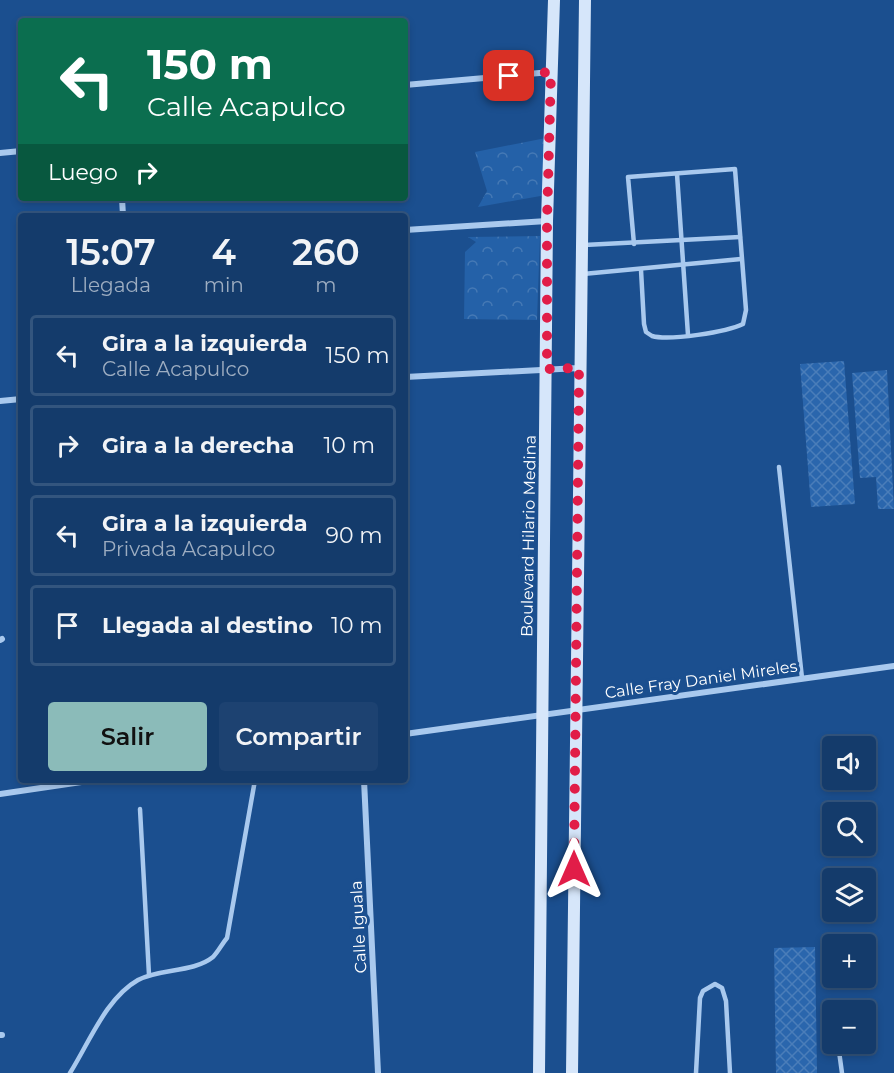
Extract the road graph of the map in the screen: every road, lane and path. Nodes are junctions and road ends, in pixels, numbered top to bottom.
1 (554, 0) edge
2 (585, 0) edge
3 (551, 72) junction
4 (408, 86) edge
5 (18, 151) edge
6 (0, 153) edge
7 (677, 174) junction
8 (547, 221) junction
9 (408, 230) edge
10 (740, 237) junction
11 (682, 240) junction
12 (634, 244) junction
13 (580, 245) junction
14 (741, 259) junction
15 (683, 266) junction
16 (641, 270) junction
17 (580, 274) junction
18 (688, 335) junction
19 (579, 368) junction
20 (547, 369) junction
21 (408, 377) edge
22 (18, 399) edge
23 (0, 400) edge
24 (779, 467) dead end
25 (894, 666) edge
26 (802, 678) junction
27 (575, 710) junction
28 (543, 716) junction
29 (408, 734) edge
30 (74, 783) edge
31 (254, 783) edge
32 (364, 783) edge
33 (0, 794) edge
34 (140, 809) dead end
35 (149, 975) junction
36 (839, 1054) edge
37 (70, 1073) edge
38 (378, 1073) edge
39 (539, 1073) edge
40 (572, 1073) edge
41 (696, 1073) edge
42 (730, 1073) edge
43 (842, 1073) edge

1 - 3 main road, Boulevard Hilario Medina
2 - 13 main road
3 - 4 street
3 - 8 main road, Boulevard Hilario Medina
5 - 6 street
7 - 10 lane
7 - 11 lane
7 - 12 lane
8 - 9 street
8 - 20 main road, Boulevard Hilario Medina
10 - 11 lane
10 - 14 lane
11 - 12 lane
11 - 15 lane
12 - 13 lane
13 - 17 main road
14 - 15 lane
14 - 18 lane
15 - 16 lane
15 - 18 lane
16 - 17 lane
16 - 18 lane
17 - 19 main road
19 - 20 street
19 - 27 main road
20 - 21 street
20 - 28 main road, Boulevard Hilario Medina
22 - 23 street
24 - 26 lane
25 - 26 street, Calle Fray Daniel Mireles
26 - 27 street, Calle Fray Daniel Mireles
27 - 28 street, Calle Fray Daniel Mireles
27 - 40 main road
28 - 29 street, Calle Fray Daniel Mireles
28 - 39 main road, Boulevard Hilario Medina
30 - 33 street
31 - 35 lane
32 - 38 street, Calle Iguala
34 - 35 lane
35 - 37 lane
36 - 43 lane
41 - 42 lane

